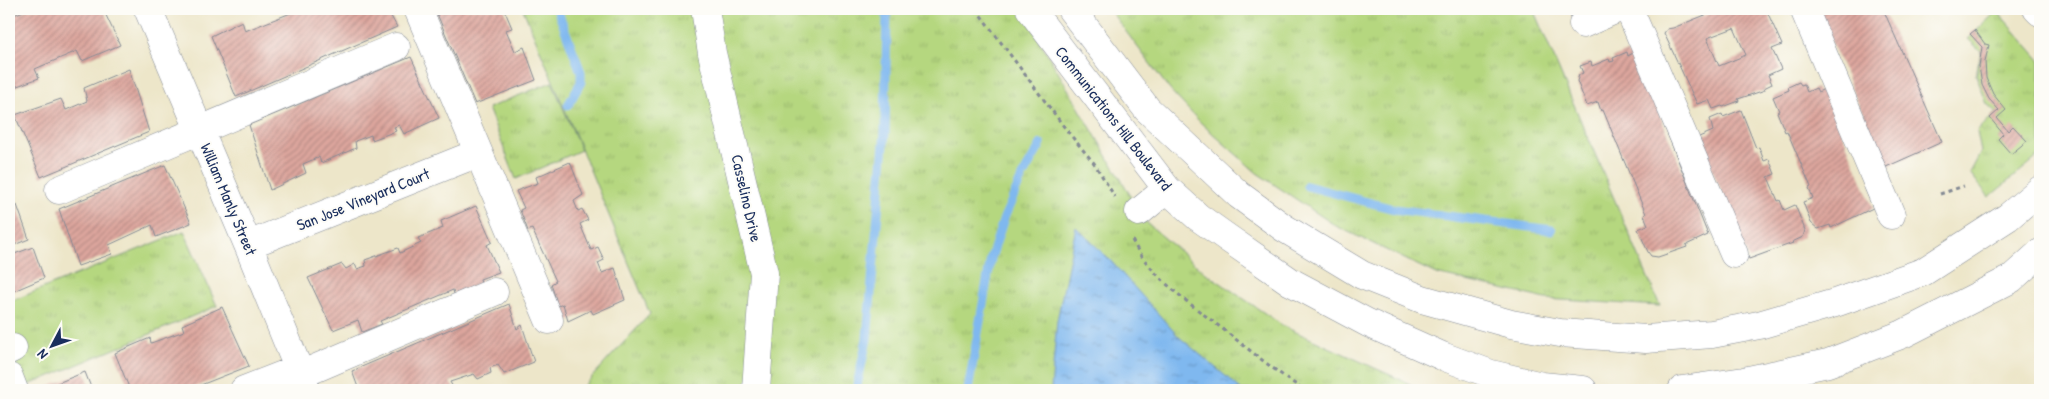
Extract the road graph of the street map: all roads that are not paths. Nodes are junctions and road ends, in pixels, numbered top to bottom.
1 (148, 9) edge
2 (418, 9) edge
3 (705, 9) edge
4 (1030, 9) edge
5 (1070, 9) edge
6 (1617, 9) edge
7 (1629, 9) edge
8 (1804, 9) edge
9 (2037, 9) edge
10 (2040, 12) edge
11 (1582, 24) dead end
12 (396, 47) dead end
13 (200, 130) junction
14 (478, 153) junction
15 (1166, 189) junction
16 (59, 190) dead end
17 (2040, 190) edge
18 (1139, 212) dead end
19 (1891, 215) dead end
20 (248, 245) junction
21 (2040, 253) edge
22 (1734, 254) dead end
23 (494, 292) dead end
24 (549, 320) dead end
25 (9, 377) edge
26 (302, 378) edge
27 (1745, 386) edge
28 (14, 390) edge
29 (244, 390) edge
30 (756, 390) edge
31 (1583, 390) edge
32 (1682, 390) edge

1 - 13 street, William Manly Street
2 - 14 street
3 - 30 street, Casselino Drive
4 - 15 street, Communications Hill Boulevard
5 - 17 street, Communications Hill Boulevard
6 - 11 street
7 - 22 street
8 - 19 street
9 - 10 street
12 - 13 street
13 - 16 street
13 - 20 street, William Manly Street
14 - 20 street, San Jose Vineyard Court
14 - 24 street
15 - 18 street
15 - 31 street, Communications Hill Boulevard
20 - 26 street, William Manly Street
21 - 27 street
23 - 26 street
25 - 28 street
26 - 29 street
27 - 32 street

